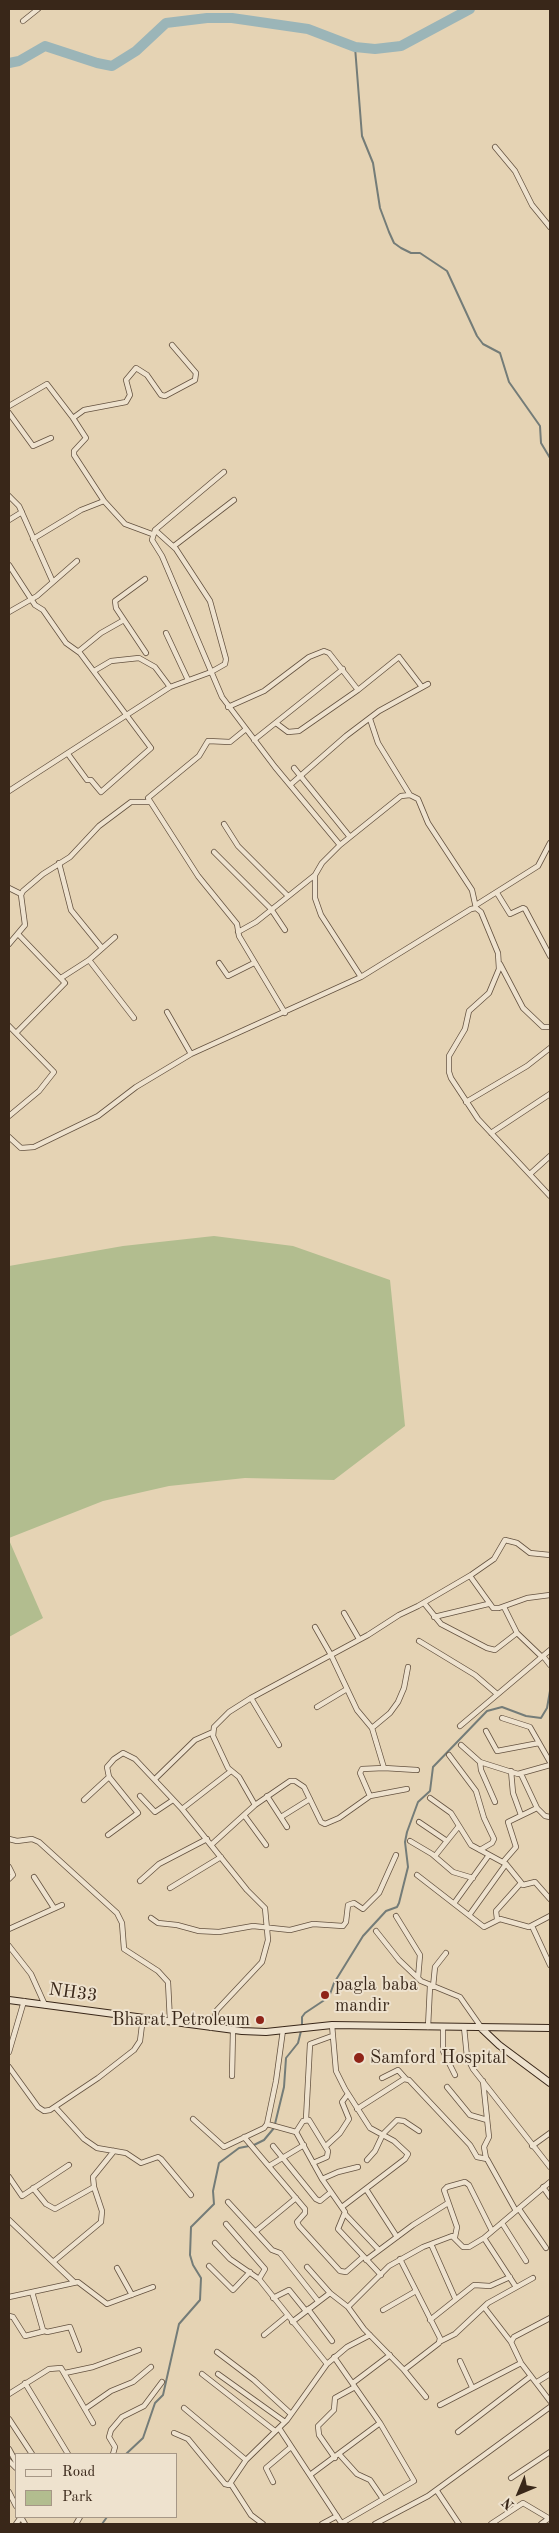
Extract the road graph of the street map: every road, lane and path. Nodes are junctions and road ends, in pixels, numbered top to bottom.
1 (38, 9) edge
2 (23, 21) dead end
3 (495, 147) dead end
4 (550, 227) edge
5 (172, 345) dead end
6 (9, 406) edge
7 (9, 413) edge
8 (73, 418) junction
9 (51, 438) dead end
10 (224, 472) dead end
11 (9, 496) edge
12 (234, 500) dead end
13 (104, 501) junction
14 (22, 512) junction
15 (9, 520) edge
16 (153, 532) junction
17 (33, 539) junction
18 (174, 546) junction
19 (77, 562) dead end
20 (9, 565) edge
21 (145, 578) dead end
22 (52, 580) junction
23 (31, 600) junction
24 (9, 612) edge
25 (124, 620) junction
26 (166, 633) dead end
27 (79, 651) junction
28 (146, 654) dead end
29 (343, 669) junction
30 (94, 671) junction
31 (211, 672) junction
32 (188, 680) junction
33 (428, 684) dead end
34 (170, 687) junction
35 (422, 687) junction
36 (358, 690) junction
37 (228, 707) junction
38 (126, 716) junction
39 (370, 719) junction
40 (276, 723) junction
41 (246, 729) junction
42 (254, 740) junction
43 (68, 754) junction
44 (294, 768) dead end
45 (300, 776) junction
46 (290, 785) junction
47 (9, 791) edge
48 (410, 795) junction
49 (149, 802) junction
50 (224, 824) dead end
51 (350, 837) junction
52 (550, 843) edge
53 (340, 845) junction
54 (214, 852) dead end
55 (550, 858) edge
56 (542, 861) junction
57 (59, 863) junction
58 (315, 875) junction
59 (9, 888) edge
60 (497, 893) junction
61 (21, 894) junction
62 (287, 895) junction
63 (476, 906) junction
64 (270, 909) junction
65 (285, 930) dead end
66 (238, 932) junction
67 (18, 934) junction
68 (115, 937) dead end
69 (9, 944) edge
70 (102, 948) junction
71 (550, 956) edge
72 (89, 960) junction
73 (219, 963) dead end
74 (254, 963) junction
75 (500, 964) junction
76 (361, 977) junction
77 (61, 978) junction
78 (167, 1012) dead end
79 (285, 1012) junction
80 (134, 1018) dead end
81 (9, 1026) edge
82 (550, 1028) edge
83 (16, 1033) junction
84 (550, 1048) edge
85 (191, 1054) junction
86 (550, 1094) edge
87 (466, 1102) junction
88 (9, 1116) edge
89 (491, 1133) junction
90 (9, 1137) edge
91 (550, 1156) edge
92 (530, 1174) junction
93 (550, 1187) edge
94 (545, 1191) junction
95 (550, 1196) edge
96 (550, 1555) edge
97 (470, 1576) junction
98 (550, 1595) edge
99 (424, 1603) junction
100 (488, 1604) junction
101 (504, 1607) junction
102 (344, 1613) dead end
103 (434, 1617) junction
104 (315, 1627) dead end
105 (517, 1632) junction
106 (359, 1639) junction
107 (419, 1641) dead end
108 (550, 1650) edge
109 (331, 1655) junction
110 (543, 1657) junction
111 (550, 1665) edge
112 (408, 1667) dead end
113 (347, 1689) junction
114 (497, 1694) junction
115 (251, 1698) junction
116 (318, 1708) dead end
117 (502, 1718) dead end
118 (460, 1726) dead end
119 (372, 1728) junction
120 (486, 1731) dead end
121 (213, 1732) junction
122 (539, 1743) junction
123 (279, 1745) dead end
124 (461, 1745) dead end
125 (449, 1755) dead end
126 (480, 1762) junction
127 (550, 1764) edge
128 (384, 1768) junction
129 (417, 1770) dead end
130 (231, 1771) junction
131 (511, 1771) junction
132 (522, 1774) junction
133 (109, 1777) junction
134 (154, 1779) junction
135 (407, 1789) dead end
136 (140, 1796) dead end
137 (268, 1796) junction
138 (370, 1796) junction
139 (430, 1798) dead end
140 (310, 1799) junction
141 (84, 1800) dead end
142 (173, 1800) junction
143 (496, 1802) dead end
144 (255, 1805) junction
145 (537, 1808) junction
146 (182, 1809) junction
147 (244, 1815) junction
148 (521, 1815) junction
149 (281, 1817) junction
150 (550, 1817) edge
151 (419, 1822) dead end
152 (459, 1826) junction
153 (287, 1827) dead end
154 (108, 1835) dead end
155 (9, 1839) edge
156 (207, 1839) junction
157 (447, 1841) junction
158 (410, 1842) dead end
159 (211, 1845) junction
160 (266, 1845) dead end
161 (480, 1850) junction
162 (396, 1855) dead end
163 (489, 1855) junction
164 (434, 1856) junction
165 (221, 1857) junction
166 (505, 1863) junction
167 (9, 1866) edge
168 (417, 1875) dead end
169 (34, 1877) dead end
170 (473, 1878) junction
171 (9, 1879) edge
172 (140, 1881) dead end
173 (521, 1883) junction
174 (170, 1888) dead end
175 (550, 1899) edge
176 (455, 1902) junction
177 (62, 1905) dead end
178 (54, 1908) junction
179 (470, 1914) junction
180 (396, 1916) dead end
181 (550, 1916) edge
182 (151, 1918) dead end
183 (497, 1919) junction
184 (532, 1926) junction
185 (266, 1927) junction
186 (9, 1929) edge
187 (376, 1931) dead end
188 (9, 1946) edge
189 (446, 1953) dead end
190 (550, 1965) edge
191 (418, 1978) junction
192 (431, 1986) junction
193 (9, 2000) edge
194 (24, 2002) junction
195 (45, 2005) junction
196 (143, 2018) junction
197 (170, 2021) junction
198 (332, 2025) junction
199 (428, 2027) junction
200 (443, 2027) junction
201 (464, 2027) junction
202 (211, 2028) junction
203 (481, 2028) junction
204 (550, 2028) edge
205 (232, 2030) junction
206 (283, 2030) junction
207 (332, 2036) junction
208 (9, 2052) edge
209 (9, 2068) edge
210 (455, 2075) dead end
211 (232, 2076) dead end
212 (382, 2078) dead end
213 (406, 2079) junction
214 (483, 2081) junction
215 (550, 2082) edge
216 (447, 2087) dead end
217 (348, 2094) junction
218 (56, 2108) junction
219 (357, 2109) junction
220 (306, 2119) junction
221 (192, 2120) dead end
222 (487, 2120) junction
223 (269, 2125) junction
224 (419, 2131) dead end
225 (296, 2132) junction
226 (550, 2133) edge
227 (383, 2134) junction
228 (244, 2137) junction
229 (304, 2145) junction
230 (273, 2146) dead end
231 (326, 2146) junction
232 (532, 2146) junction
233 (114, 2151) junction
234 (283, 2157) junction
235 (486, 2158) junction
236 (367, 2160) dead end
237 (313, 2162) junction
238 (69, 2165) dead end
239 (269, 2166) junction
240 (358, 2167) dead end
241 (550, 2167) edge
242 (9, 2177) edge
243 (322, 2179) junction
244 (550, 2182) edge
245 (94, 2187) junction
246 (543, 2187) junction
247 (34, 2188) junction
248 (366, 2189) junction
249 (331, 2192) junction
250 (191, 2194) dead end
251 (550, 2197) edge
252 (296, 2198) junction
253 (228, 2202) dead end
254 (448, 2203) junction
255 (342, 2207) junction
256 (518, 2210) junction
257 (345, 2214) junction
258 (9, 2220) edge
259 (502, 2223) junction
260 (226, 2224) dead end
261 (256, 2231) junction
262 (492, 2232) junction
263 (397, 2237) junction
264 (455, 2237) junction
265 (484, 2238) junction
266 (215, 2243) dead end
267 (431, 2244) junction
268 (546, 2248) dead end
269 (379, 2250) junction
270 (364, 2259) junction
271 (400, 2259) junction
272 (526, 2261) dead end
273 (52, 2262) junction
274 (209, 2266) dead end
275 (307, 2267) dead end
276 (117, 2268) dead end
277 (250, 2272) junction
278 (381, 2275) junction
279 (510, 2277) junction
280 (533, 2278) dead end
281 (259, 2280) junction
282 (74, 2282) junction
283 (153, 2287) dead end
284 (516, 2287) junction
285 (32, 2292) junction
286 (416, 2292) junction
287 (330, 2293) junction
288 (132, 2296) junction
289 (9, 2297) edge
290 (274, 2298) junction
291 (455, 2298) junction
292 (318, 2300) junction
293 (348, 2307) junction
294 (484, 2307) junction
295 (307, 2310) junction
296 (383, 2310) dead end
297 (9, 2316) edge
298 (287, 2316) junction
299 (550, 2318) edge
300 (430, 2320) junction
301 (292, 2322) junction
302 (45, 2332) junction
303 (264, 2335) dead end
304 (370, 2335) junction
305 (332, 2340) dead end
306 (441, 2341) junction
307 (511, 2342) junction
308 (80, 2350) dead end
309 (139, 2350) dead end
310 (217, 2352) dead end
311 (390, 2355) junction
312 (334, 2357) junction
313 (460, 2361) dead end
314 (521, 2363) junction
315 (327, 2364) junction
316 (151, 2367) dead end
317 (404, 2370) junction
318 (65, 2374) junction
319 (202, 2374) dead end
320 (218, 2374) dead end
321 (550, 2374) edge
322 (531, 2376) junction
323 (162, 2382) dead end
324 (536, 2382) junction
325 (25, 2383) junction
326 (354, 2385) junction
327 (472, 2387) junction
328 (9, 2394) edge
329 (426, 2398) dead end
330 (550, 2402) edge
331 (440, 2405) dead end
332 (550, 2407) edge
333 (184, 2408) dead end
334 (85, 2409) junction
335 (291, 2414) junction
336 (9, 2419) edge
337 (285, 2422) junction
338 (93, 2423) dead end
339 (380, 2423) junction
340 (277, 2430) junction
341 (458, 2432) dead end
342 (174, 2433) dead end
343 (291, 2447) junction
344 (9, 2449) edge
345 (550, 2452) edge
346 (31, 2453) edge
347 (67, 2453) edge
348 (113, 2453) edge
349 (339, 2454) junction
350 (335, 2458) junction
351 (15, 2460) edge
352 (246, 2460) junction
353 (310, 2476) junction
354 (511, 2478) dead end
355 (273, 2482) dead end
356 (231, 2484) junction
357 (437, 2491) junction
358 (9, 2492) edge
359 (383, 2499) junction
360 (15, 2504) edge
361 (337, 2516) junction
362 (549, 2519) edge
363 (263, 2524) edge
364 (322, 2524) edge
365 (342, 2524) edge
366 (375, 2524) edge
367 (459, 2524) edge
368 (491, 2524) edge
369 (541, 2524) edge

1 - 2 street
3 - 4 street
5 - 8 street
6 - 8 street
7 - 9 street
8 - 13 street
10 - 16 street
11 - 14 street
12 - 18 street
13 - 16 street
13 - 17 street
14 - 15 street
14 - 17 street
16 - 18 street
16 - 31 street
17 - 22 street
18 - 31 street
19 - 22 street
20 - 23 street
21 - 25 street
22 - 23 street
23 - 24 street
23 - 27 street
25 - 27 street
25 - 28 street
26 - 32 street
27 - 30 street
29 - 36 street
29 - 37 street
29 - 40 street
30 - 34 street
30 - 38 street
31 - 32 street
31 - 37 street
32 - 34 street
33 - 35 street
34 - 38 street
35 - 36 street
35 - 39 street
36 - 40 street
37 - 41 street
38 - 43 street
38 - 43 street
39 - 45 street
39 - 48 street
40 - 42 street
41 - 42 street
41 - 49 street
42 - 46 street
43 - 47 street
44 - 45 street
45 - 46 street
45 - 51 street
46 - 53 street
48 - 51 street
48 - 63 street
49 - 57 street
49 - 66 street
50 - 62 street
51 - 53 street
52 - 56 street
53 - 58 street
54 - 64 street
55 - 56 street
56 - 60 street
57 - 61 street
57 - 70 street
58 - 62 street
58 - 76 street
59 - 61 street
60 - 63 street
60 - 71 street
61 - 67 street
62 - 64 street
63 - 75 street
63 - 76 street
64 - 65 street
64 - 66 street
66 - 74 street
67 - 69 street
67 - 77 street
68 - 70 street
70 - 72 street
72 - 77 street
72 - 80 street
73 - 74 street
74 - 79 street
75 - 82 street
75 - 87 street
76 - 79 street
77 - 83 street
78 - 85 street
79 - 85 street
81 - 83 street
83 - 88 street
84 - 87 street
85 - 90 street
86 - 89 street
87 - 89 street
89 - 92 street
91 - 92 street
92 - 94 street
93 - 94 street
94 - 95 street
96 - 97 street
97 - 99 street
97 - 100 street
98 - 101 street
99 - 103 street
99 - 106 street
100 - 101 street
100 - 103 street
101 - 105 street
102 - 106 street
103 - 105 street
104 - 109 street
105 - 110 street
106 - 109 street
107 - 114 street
108 - 110 street
109 - 113 street
109 - 115 street
110 - 111 street
110 - 114 street
112 - 119 street
113 - 116 street
113 - 119 street
114 - 118 street
115 - 121 street
115 - 123 street
117 - 122 street
119 - 128 street
120 - 122 street
121 - 130 street
121 - 134 street
122 - 127 street
124 - 126 street
125 - 161 street
126 - 131 street
126 - 143 street
127 - 132 street
128 - 129 street
128 - 138 street
130 - 144 street
130 - 146 street
131 - 132 street
131 - 148 street
132 - 145 street
133 - 134 street
133 - 141 street
133 - 154 street
134 - 142 street
135 - 138 street
136 - 142 street
137 - 140 street
137 - 144 street
137 - 149 street
138 - 140 street
139 - 152 street
140 - 149 street
142 - 146 street
144 - 147 street
145 - 148 street
145 - 150 street
146 - 156 street
147 - 159 street
147 - 160 street
148 - 166 street
149 - 153 street
151 - 157 street
152 - 157 street
152 - 161 street
155 - 197 street
156 - 159 street
156 - 172 street
157 - 164 street
158 - 164 street
159 - 165 street
161 - 163 street
162 - 185 street
163 - 166 street
163 - 170 street
164 - 170 street
165 - 174 street
165 - 185 street
166 - 173 street
166 - 179 street
167 - 171 street
168 - 176 street
169 - 178 street
170 - 176 street
173 - 175 street
173 - 183 street
176 - 179 street
177 - 178 street
178 - 186 street
179 - 183 street
180 - 191 street
181 - 184 street
182 - 185 street
183 - 184 street
184 - 190 street
185 - 202 street
187 - 191 street
188 - 195 street
189 - 192 street
191 - 192 street
192 - 199 street
192 - 203 street
193 - 194 main road, NH33
194 - 195 main road, NH33
194 - 208 street
195 - 196 main road, NH33
196 - 197 main road, NH33
196 - 218 street
197 - 202 main road, NH33
198 - 199 main road, NH33
198 - 206 main road, NH33
198 - 207 street
199 - 200 main road, NH33
200 - 201 main road, NH33
200 - 210 street
201 - 203 main road, NH33
201 - 214 street
202 - 205 main road, NH33
203 - 204 main road, NH33
203 - 215 main road
205 - 206 main road, NH33
205 - 211 street
206 - 223 street
207 - 217 street
207 - 220 street
209 - 218 street
212 - 213 street
213 - 219 street
213 - 235 street
214 - 222 street
214 - 232 street
216 - 222 street
217 - 219 street
217 - 231 street
218 - 233 street
219 - 227 street
220 - 225 street
220 - 231 street
221 - 228 street
222 - 235 street
223 - 225 street
223 - 228 street
224 - 227 street
225 - 229 street
226 - 232 street
227 - 236 street
227 - 248 street
228 - 239 street
229 - 234 street
229 - 237 street
230 - 234 street
231 - 237 street
232 - 241 street
233 - 245 street
233 - 250 street
234 - 239 street
234 - 249 street
235 - 256 street
237 - 243 street
238 - 247 street
239 - 252 street
240 - 243 street
242 - 247 street
243 - 249 street
244 - 246 street
245 - 247 street
245 - 273 street
246 - 251 street
246 - 256 street
248 - 255 street
248 - 263 street
249 - 255 street
252 - 261 street
252 - 270 street
253 - 261 street
254 - 262 street
254 - 263 street
254 - 264 street
255 - 257 street
256 - 259 street
256 - 268 street
257 - 269 street
257 - 270 street
258 - 273 street
259 - 262 street
259 - 272 street
260 - 281 street
261 - 292 street
262 - 265 street
263 - 269 street
264 - 265 street
264 - 267 street
265 - 279 street
266 - 277 street
267 - 271 street
267 - 291 street
269 - 270 street
270 - 278 street
271 - 278 street
271 - 286 street
273 - 282 street
274 - 277 street
275 - 287 street
276 - 288 street
277 - 281 street
278 - 293 street
279 - 284 street
279 - 291 street
280 - 284 street
281 - 290 street
282 - 285 street
282 - 288 street
283 - 288 street
284 - 294 street
285 - 289 street
285 - 302 street
286 - 296 street
286 - 300 street
287 - 292 street
287 - 293 street
290 - 295 street
290 - 298 street
291 - 300 street
292 - 295 street
293 - 304 street
294 - 306 street
294 - 307 street
295 - 301 street
295 - 305 street
297 - 302 street
298 - 301 street
298 - 303 street
299 - 307 street
300 - 306 street
301 - 315 street
302 - 308 street
304 - 311 street
304 - 312 street
306 - 317 street
307 - 314 street
309 - 318 street
310 - 335 street
311 - 317 street
311 - 326 street
312 - 315 street
312 - 326 street
313 - 327 street
314 - 322 street
314 - 327 street
315 - 335 street
316 - 334 street
317 - 329 street
318 - 325 street
318 - 334 street
319 - 340 street
320 - 337 street
321 - 324 street
322 - 324 street
322 - 341 street
323 - 348 street
324 - 330 street
325 - 328 street
325 - 347 street
326 - 339 street
326 - 350 street
327 - 331 street
332 - 357 street
333 - 352 street
334 - 338 street
335 - 337 street
336 - 346 street
337 - 340 street
339 - 349 street
339 - 359 street
340 - 343 street
340 - 352 street
342 - 356 street
343 - 353 street
343 - 355 street
344 - 351 street
345 - 354 street
349 - 350 street
349 - 359 street
350 - 353 street
352 - 356 street
353 - 361 street
356 - 363 street
357 - 366 street
357 - 367 street
358 - 360 street
359 - 365 street
361 - 364 street
361 - 365 street
362 - 368 street
362 - 369 street

